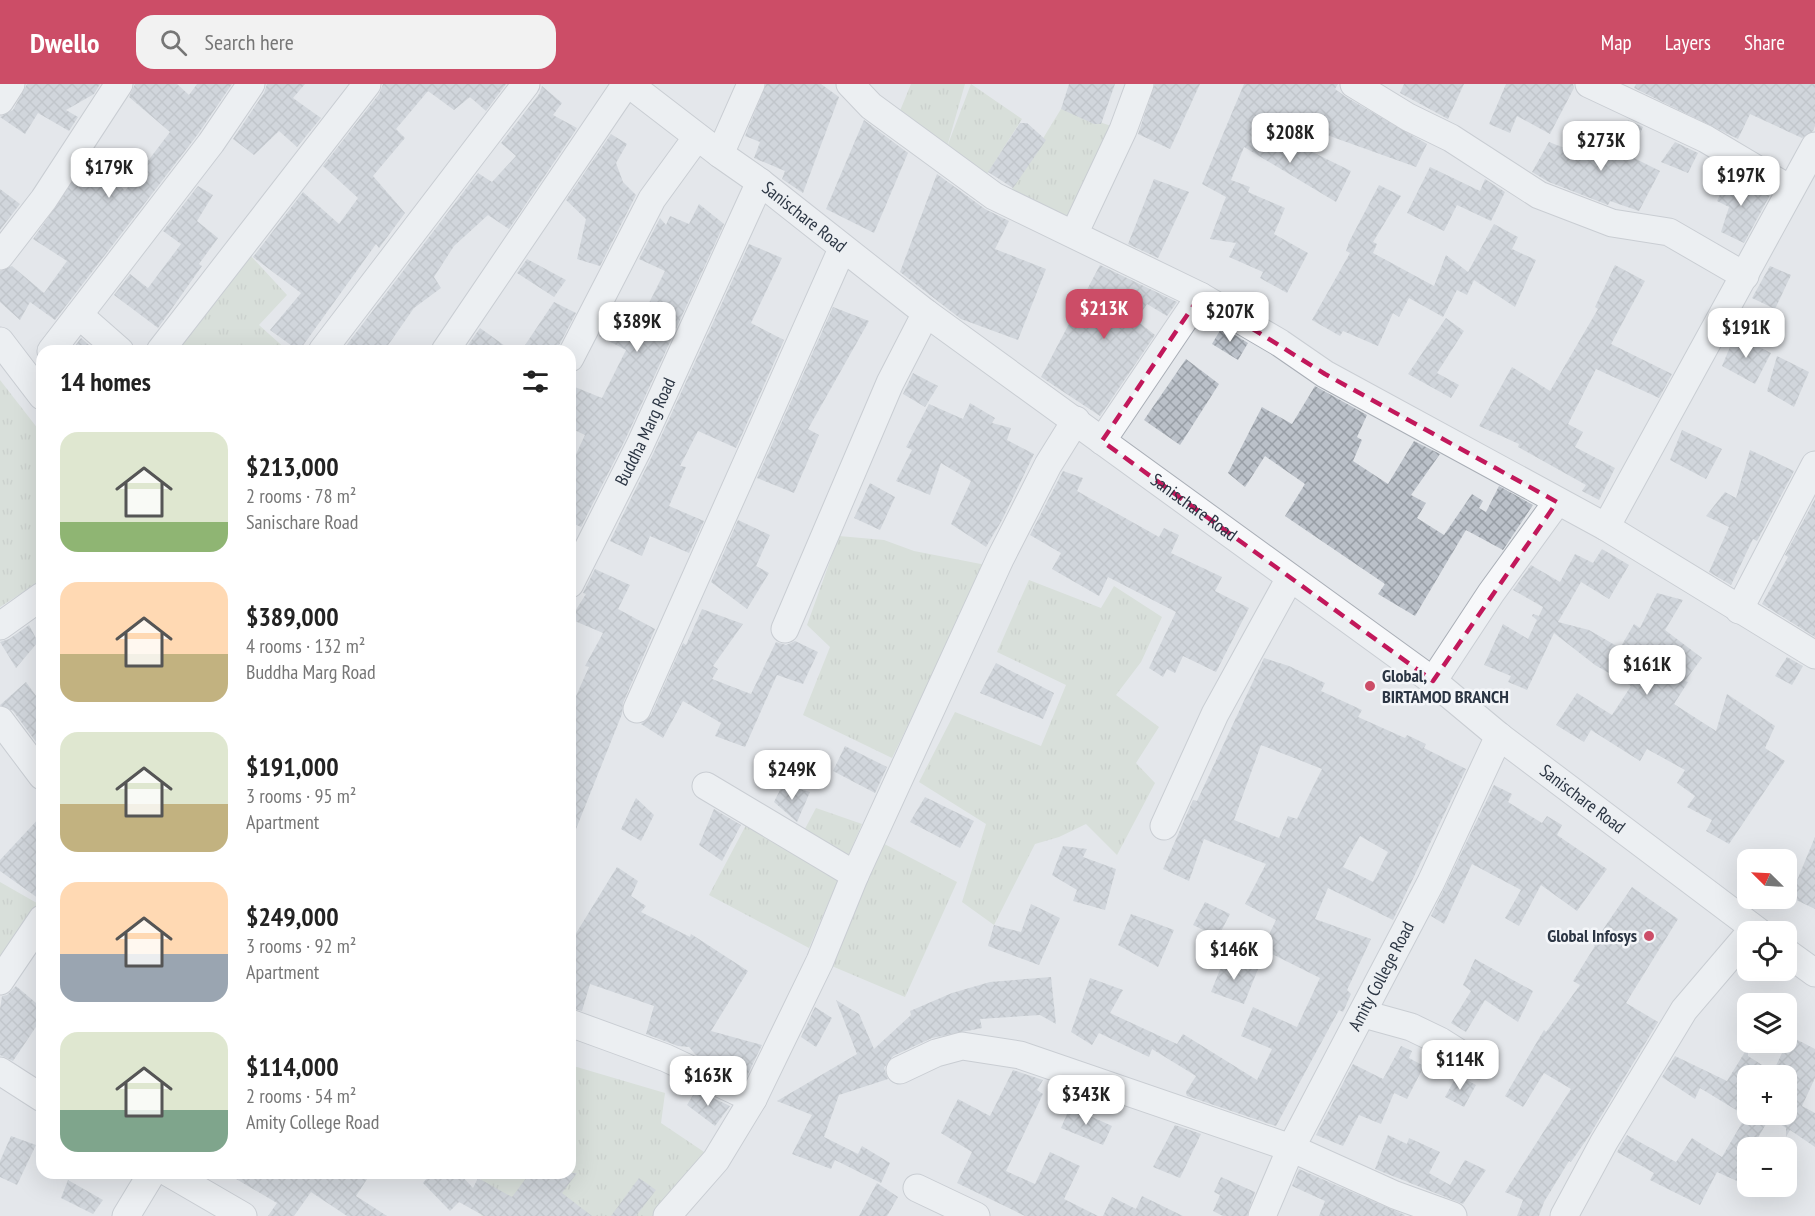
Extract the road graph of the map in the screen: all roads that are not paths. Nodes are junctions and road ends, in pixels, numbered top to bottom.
1 (12, 84) edge
2 (119, 84) edge
3 (250, 84) edge
4 (368, 84) edge
5 (526, 84) edge
6 (628, 84) edge
7 (751, 84) edge
8 (850, 84) edge
9 (1140, 84) edge
10 (1354, 84) edge
11 (1589, 84) edge
12 (0, 101) edge
13 (697, 137) junction
14 (1815, 146) edge
15 (720, 154) junction
16 (760, 182) junction
17 (1790, 189) junction
18 (1074, 234) junction
19 (842, 249) junction
20 (0, 256) edge
21 (1745, 276) junction
22 (1200, 296) junction
23 (926, 313) junction
24 (79, 315) junction
25 (0, 341) edge
26 (56, 345) edge
27 (113, 345) edge
28 (165, 345) edge
29 (327, 345) edge
30 (449, 345) edge
31 (576, 346) edge
32 (36, 388) edge
33 (1076, 420) junction
34 (1102, 441) junction
35 (1815, 465) edge
36 (1557, 502) junction
37 (1606, 527) junction
38 (576, 572) edge
39 (1290, 578) junction
40 (36, 600) edge
41 (1739, 610) junction
42 (0, 626) edge
43 (785, 629) dead end
44 (1815, 655) edge
45 (1433, 681) junction
46 (637, 709) dead end
47 (0, 720) edge
48 (1499, 736) junction
49 (36, 768) edge
50 (706, 786) dead end
51 (1164, 826) dead end
52 (855, 875) junction
53 (1740, 921) edge
54 (36, 928) edge
55 (1737, 949) edge
56 (1797, 960) edge
57 (1815, 974) edge
58 (0, 981) edge
59 (1364, 1014) junction
60 (576, 1025) edge
61 (1478, 1065) dead end
62 (900, 1070) dead end
63 (0, 1071) edge
64 (36, 1094) edge
65 (753, 1099) junction
66 (1291, 1148) junction
67 (148, 1179) edge
68 (179, 1179) edge
69 (917, 1188) dead end
70 (126, 1216) edge
71 (243, 1216) edge
72 (667, 1216) edge
73 (976, 1216) edge
74 (1262, 1216) edge
75 (1453, 1216) edge
76 (1564, 1216) edge

1 - 12 street
2 - 20 street
3 - 24 street
4 - 28 street
5 - 29 street
6 - 13 street, Sanischare Road
6 - 30 street
7 - 15 street
8 - 18 street
9 - 18 street
10 - 21 street
11 - 17 street
13 - 15 street, Sanischare Road
13 - 31 street
14 - 17 street
15 - 16 street, Sanischare Road
16 - 19 street, Sanischare Road
16 - 38 street, Buddha Marg Road
17 - 21 street
18 - 22 street
19 - 23 street, Sanischare Road
19 - 46 street
21 - 37 street
22 - 34 street
22 - 36 street
23 - 33 street, Sanischare Road
23 - 43 street
24 - 26 street
24 - 27 street
25 - 32 street
33 - 34 street, Sanischare Road
33 - 52 street
34 - 39 street, Sanischare Road
35 - 41 street
36 - 37 street
36 - 45 street
37 - 41 street
39 - 45 street, Sanischare Road
39 - 51 street
40 - 42 street
41 - 44 street
45 - 48 street, Sanischare Road
47 - 49 street
48 - 53 street, Sanischare Road
48 - 59 street, Amity College Road
50 - 52 street
52 - 65 street
54 - 58 street
55 - 76 street
56 - 57 street
59 - 61 street
59 - 66 street, Amity College Road
60 - 65 street
62 - 66 street
63 - 64 street
65 - 72 street
66 - 74 street, Amity College Road
66 - 75 street
67 - 70 street
68 - 71 street
69 - 73 street

